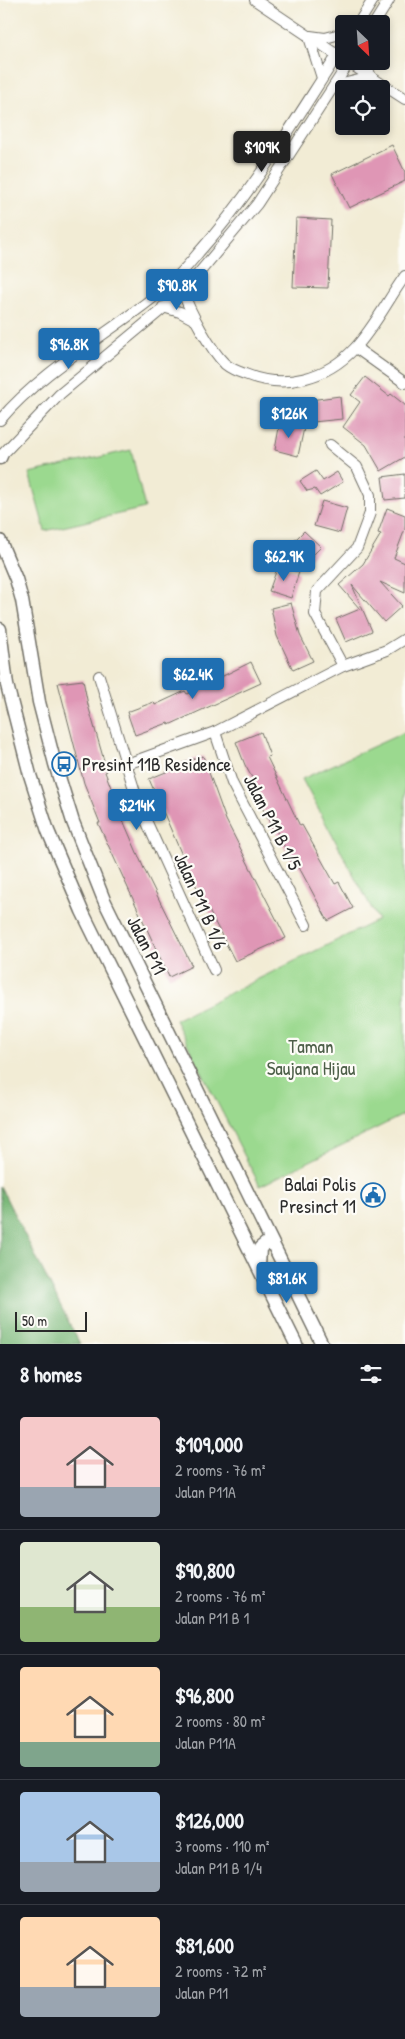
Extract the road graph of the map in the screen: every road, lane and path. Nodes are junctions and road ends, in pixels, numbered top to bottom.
1 (255, 0) edge
2 (374, 0) edge
3 (389, 0) edge
4 (364, 15) edge
5 (380, 15) edge
6 (335, 35) edge
7 (308, 36) junction
8 (335, 54) edge
9 (335, 68) edge
10 (341, 70) edge
11 (360, 70) edge
12 (368, 70) edge
13 (370, 77) junction
14 (322, 78) junction
15 (334, 86) junction
16 (405, 99) edge
17 (405, 276) edge
18 (183, 292) junction
19 (163, 307) junction
20 (195, 320) junction
21 (356, 348) junction
22 (405, 383) edge
23 (0, 420) edge
24 (330, 445) dead end
25 (0, 457) edge
26 (0, 540) edge
27 (0, 629) edge
28 (405, 639) edge
29 (343, 666) junction
30 (99, 676) dead end
31 (214, 732) junction
32 (127, 764) junction
33 (306, 925) dead end
34 (214, 970) dead end
35 (245, 1242) junction
36 (273, 1245) junction
37 (259, 1252) junction
38 (259, 1270) junction
39 (296, 1344) edge
40 (322, 1344) edge

1 - 7 street
2 - 4 street
3 - 5 street
6 - 7 street
7 - 8 street
7 - 14 street
9 - 14 street
10 - 15 street
11 - 13 street
12 - 13 street
13 - 15 street
13 - 16 street
14 - 23 street
15 - 18 street
17 - 21 street
18 - 19 street
18 - 20 street
19 - 20 street
19 - 25 street
20 - 21 street
21 - 22 street
24 - 29 street
26 - 36 main road, Jalan P11
27 - 35 main road
28 - 29 street
29 - 31 street
30 - 32 street, Jalan P11 B 1/6
31 - 32 street
31 - 33 street, Jalan P11 B 1/5
32 - 34 street, Jalan P11 B 1/6
35 - 37 main road
35 - 38 main road
36 - 37 main road
36 - 40 main road, Jalan P11
37 - 38 main road
38 - 39 main road

